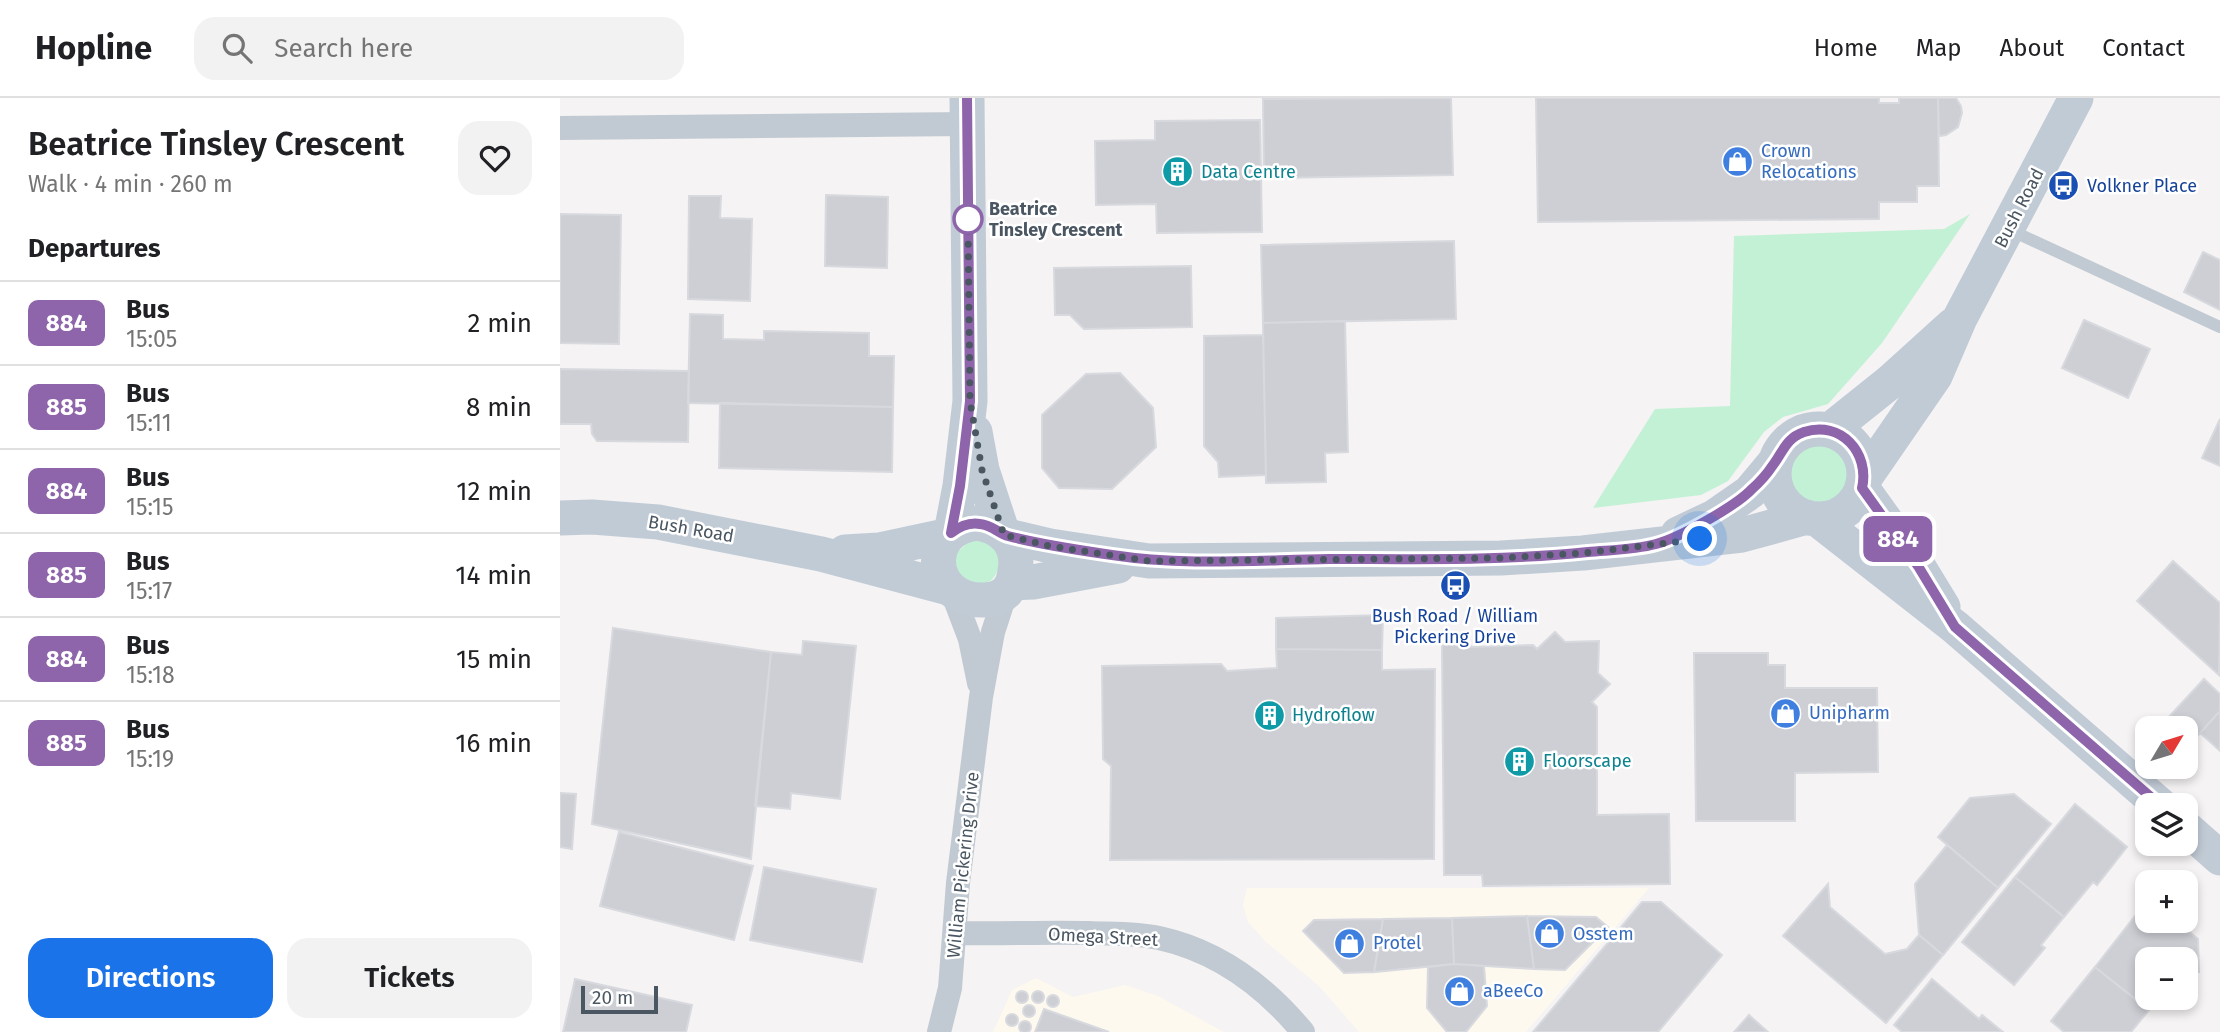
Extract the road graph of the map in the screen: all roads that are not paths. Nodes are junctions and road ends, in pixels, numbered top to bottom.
1 (2076, 98) edge
2 (967, 111) edge
3 (560, 128) edge
4 (2008, 229) junction
5 (1960, 317) junction
6 (2220, 327) edge
7 (970, 401) junction
8 (1830, 430) junction
9 (1776, 462) junction
10 (1863, 484) junction
11 (560, 518) edge
12 (1812, 518) junction
13 (950, 534) junction
14 (1003, 534) junction
15 (1657, 544) junction
16 (821, 554) junction
17 (1149, 561) junction
18 (1010, 587) junction
19 (950, 589) junction
20 (1955, 627) junction
21 (981, 698) junction
22 (2146, 793) edge
23 (2198, 839) edge
24 (2220, 858) edge
25 (956, 933) junction
26 (939, 1032) edge
27 (1303, 1032) edge

1 - 4 main road, Bush Road
2 - 3 street
2 - 7 main road
4 - 5 main road, Bush Road
4 - 6 lane
5 - 8 main road, Bush Road
5 - 10 main road, Bush Road
7 - 13 main road
7 - 14 main road
8 - 9 main road
8 - 10 main road
9 - 12 main road
9 - 15 main road
10 - 12 main road
10 - 20 main road
11 - 16 main road, Bush Road
12 - 15 main road
12 - 20 main road
13 - 14 main road
13 - 16 main road, Bush Road
13 - 19 main road
14 - 17 main road
14 - 18 main road
15 - 17 main road
16 - 19 main road, Bush Road
17 - 18 main road
18 - 19 main road
18 - 21 street, William Pickering Drive
19 - 21 street, William Pickering Drive
20 - 22 main road
21 - 25 street, William Pickering Drive
23 - 24 main road
25 - 26 street, William Pickering Drive
25 - 27 street, Omega Street

